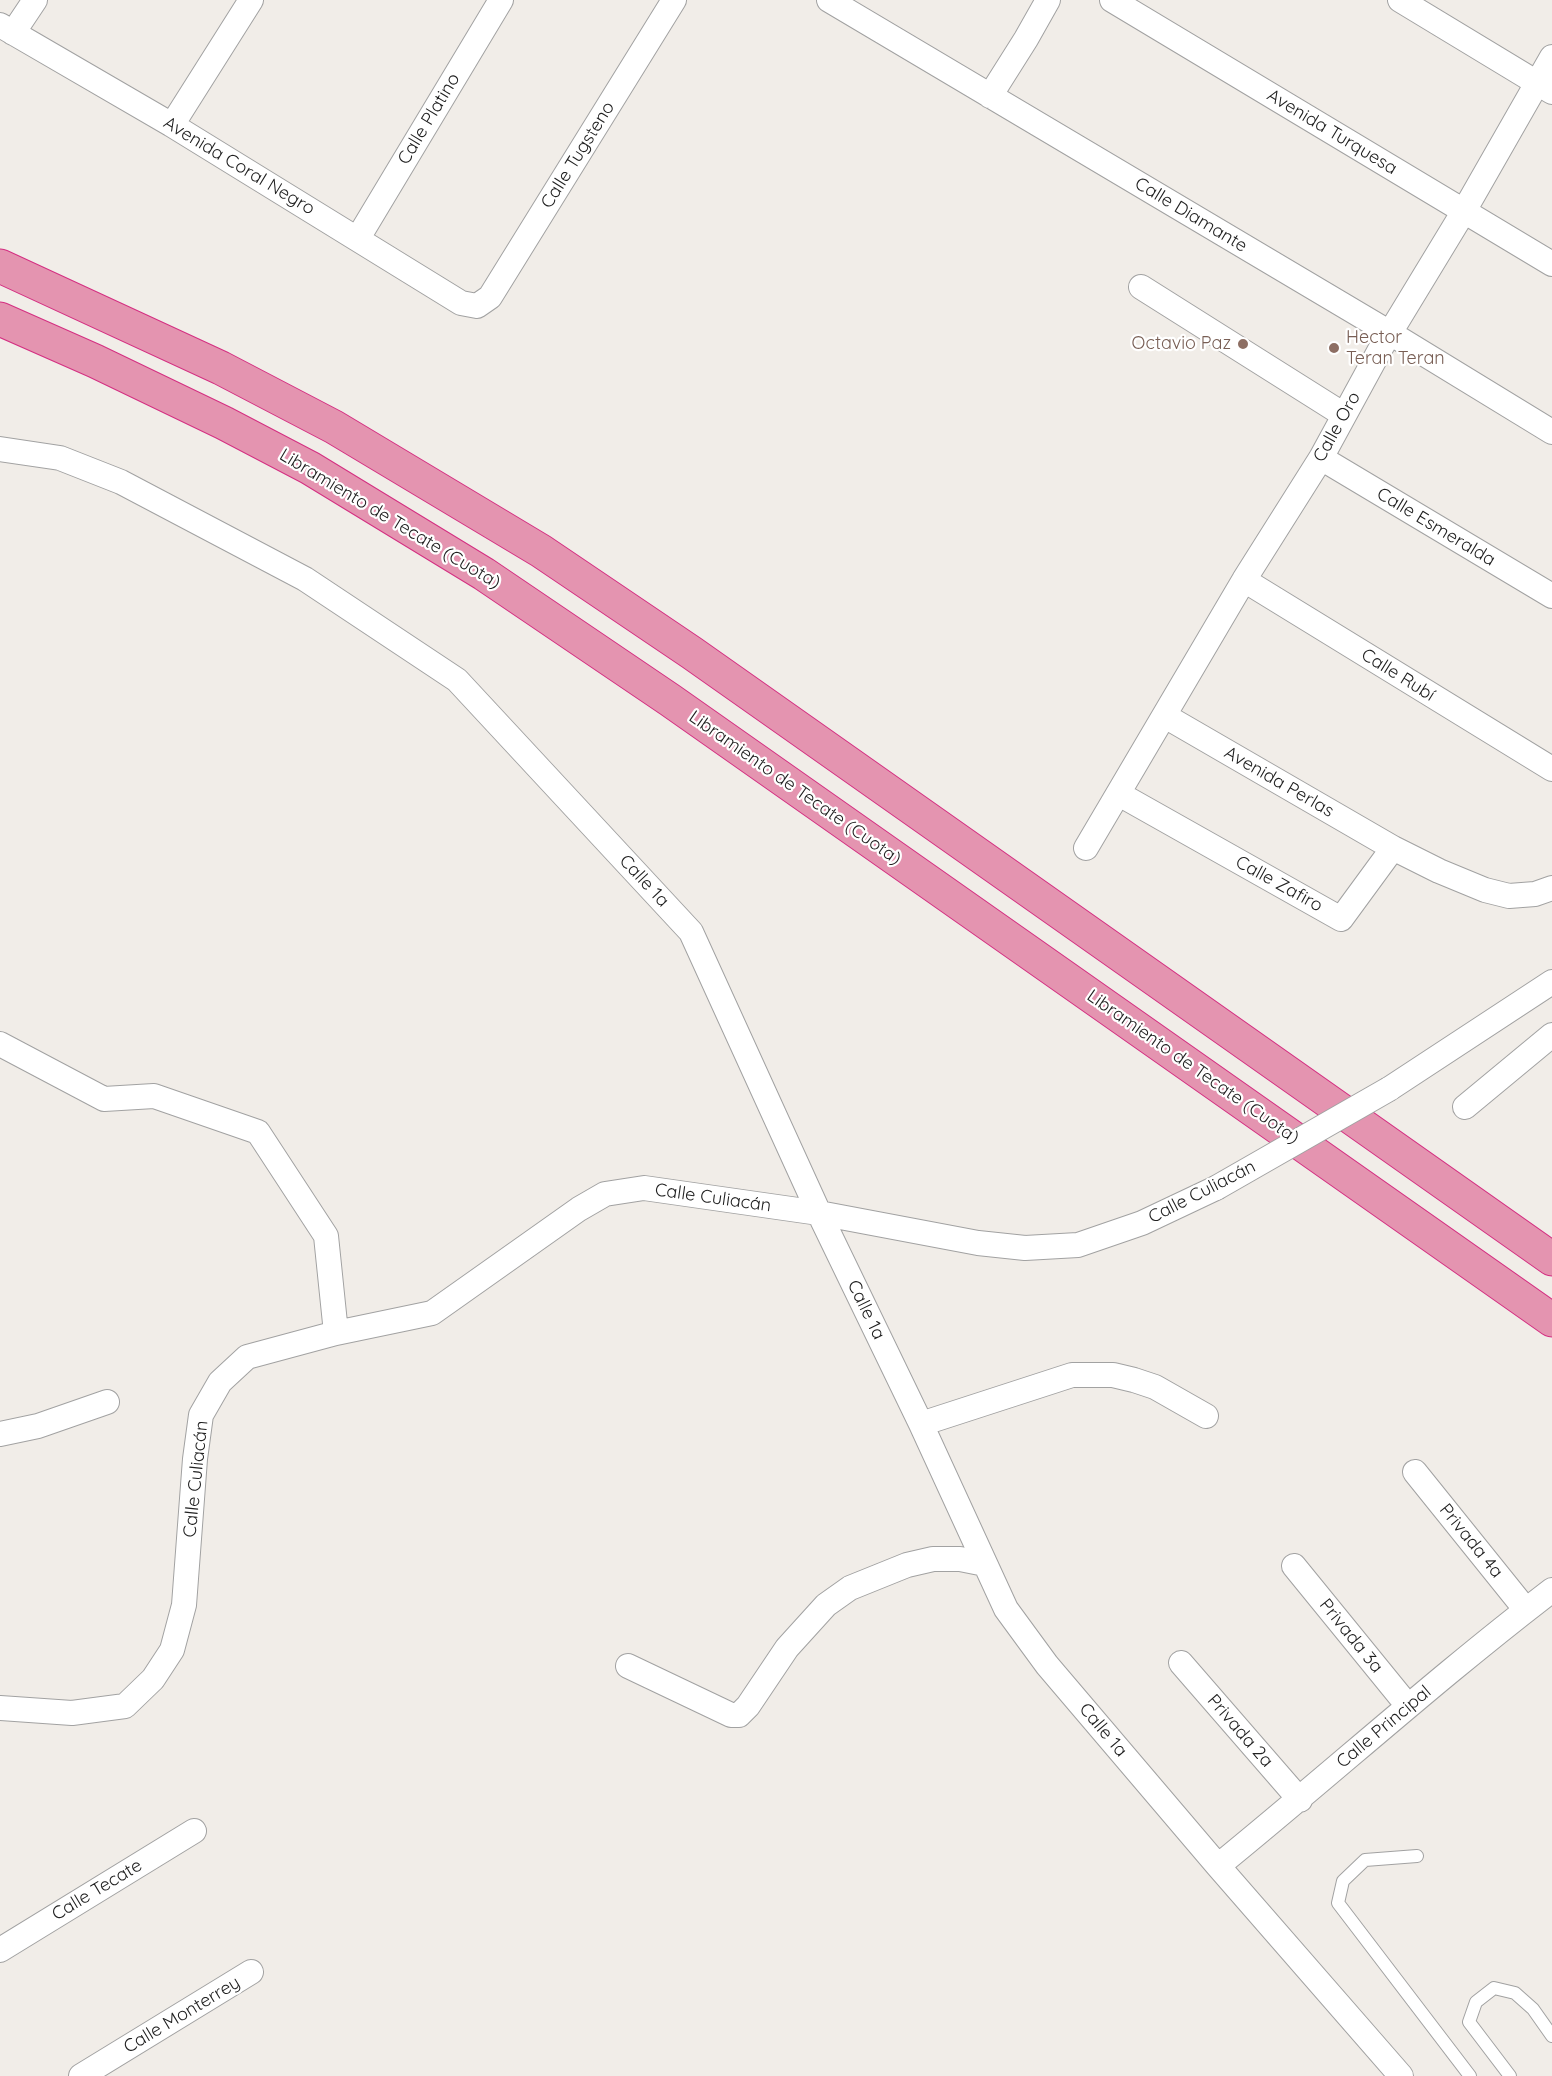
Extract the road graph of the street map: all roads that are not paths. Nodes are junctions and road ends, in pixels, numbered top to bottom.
1 (35, 0) edge
2 (251, 0) edge
3 (501, 0) edge
4 (674, 0) edge
5 (829, 0) edge
6 (1048, 0) edge
7 (1112, 0) edge
8 (1400, 0) edge
9 (7, 29) edge
10 (1552, 57) edge
11 (1544, 87) edge
12 (990, 96) junction
13 (172, 125) junction
14 (1464, 211) junction
15 (358, 238) junction
16 (1552, 264) edge
17 (0, 266) edge
18 (1141, 287) dead end
19 (477, 306) joint
20 (0, 319) edge
21 (1390, 333) junction
22 (1344, 415) junction
23 (1552, 432) edge
24 (0, 448) edge
25 (1321, 458) junction
26 (1244, 580) junction
27 (1552, 596) edge
28 (1165, 716) junction
29 (1552, 769) edge
30 (1119, 794) junction
31 (1086, 848) dead end
32 (1393, 848) junction
33 (1552, 888) edge
34 (1552, 982) edge
35 (1552, 1035) edge
36 (0, 1044) edge
37 (1465, 1107) dead end
38 (819, 1213) junction
39 (1552, 1259) edge
40 (1552, 1320) edge
41 (336, 1333) junction
42 (107, 1402) dead end
43 (1206, 1416) dead end
44 (921, 1424) junction
45 (0, 1434) edge
46 (1415, 1472) dead end
47 (985, 1564) junction
48 (1294, 1566) dead end
49 (1552, 1590) edge
50 (1526, 1610) junction
51 (1181, 1663) dead end
52 (628, 1666) dead end
53 (1408, 1706) junction
54 (0, 1708) edge
55 (1300, 1800) junction
56 (194, 1831) dead end
57 (1417, 1856) dead end
58 (1218, 1866) junction
59 (0, 1950) edge
60 (251, 1972) dead end
61 (1552, 2036) edge
62 (81, 2076) edge
63 (1401, 2076) edge
64 (1470, 2076) edge
65 (1510, 2076) edge

1 - 9 street
2 - 13 street
3 - 15 street, Calle Platino
4 - 19 street, Calle Tugsteno
5 - 12 street, Calle Diamante
6 - 12 street
7 - 14 street, Avenida Turquesa
8 - 11 street
9 - 13 street, Avenida Coral Negro
10 - 11 street, Calle Oro
11 - 14 street, Calle Oro
12 - 21 street, Calle Diamante
13 - 15 street, Avenida Coral Negro
14 - 16 street, Avenida Turquesa
14 - 21 street, Calle Oro
15 - 19 street, Avenida Coral Negro
17 - 39 highway
18 - 22 street
20 - 40 highway, Libramiento de Tecate (Cuota)
21 - 22 street, Calle Oro
21 - 23 street, Calle Diamante
22 - 25 street, Calle Oro
24 - 38 street, Calle 1a
25 - 26 street, Calle Oro
25 - 27 street, Calle Esmeralda
26 - 28 street, Calle Oro
26 - 29 street, Calle Rubí
28 - 30 street, Calle Oro
28 - 32 street, Avenida Perlas
30 - 31 street, Calle Oro
30 - 32 street, Calle Zafiro
32 - 33 street
34 - 38 street, Calle Culiacán, bridge
35 - 37 street
36 - 41 street
38 - 41 street, Calle Culiacán
38 - 44 street, Calle 1a
41 - 54 street, Calle Culiacán
42 - 45 street
43 - 44 street
44 - 47 street, Calle 1a
46 - 50 street, Privada 4a
47 - 52 street
47 - 58 street, Calle 1a
48 - 53 street, Privada 3a
49 - 50 street, Calle Principal
50 - 53 street, Calle Principal
51 - 55 street, Privada 2a
53 - 55 street, Calle Principal
55 - 58 street, Calle Principal
56 - 59 street, Calle Tecate
57 - 64 lane
58 - 63 street, Calle 1a
60 - 62 street, Calle Monterrey
61 - 65 lane

